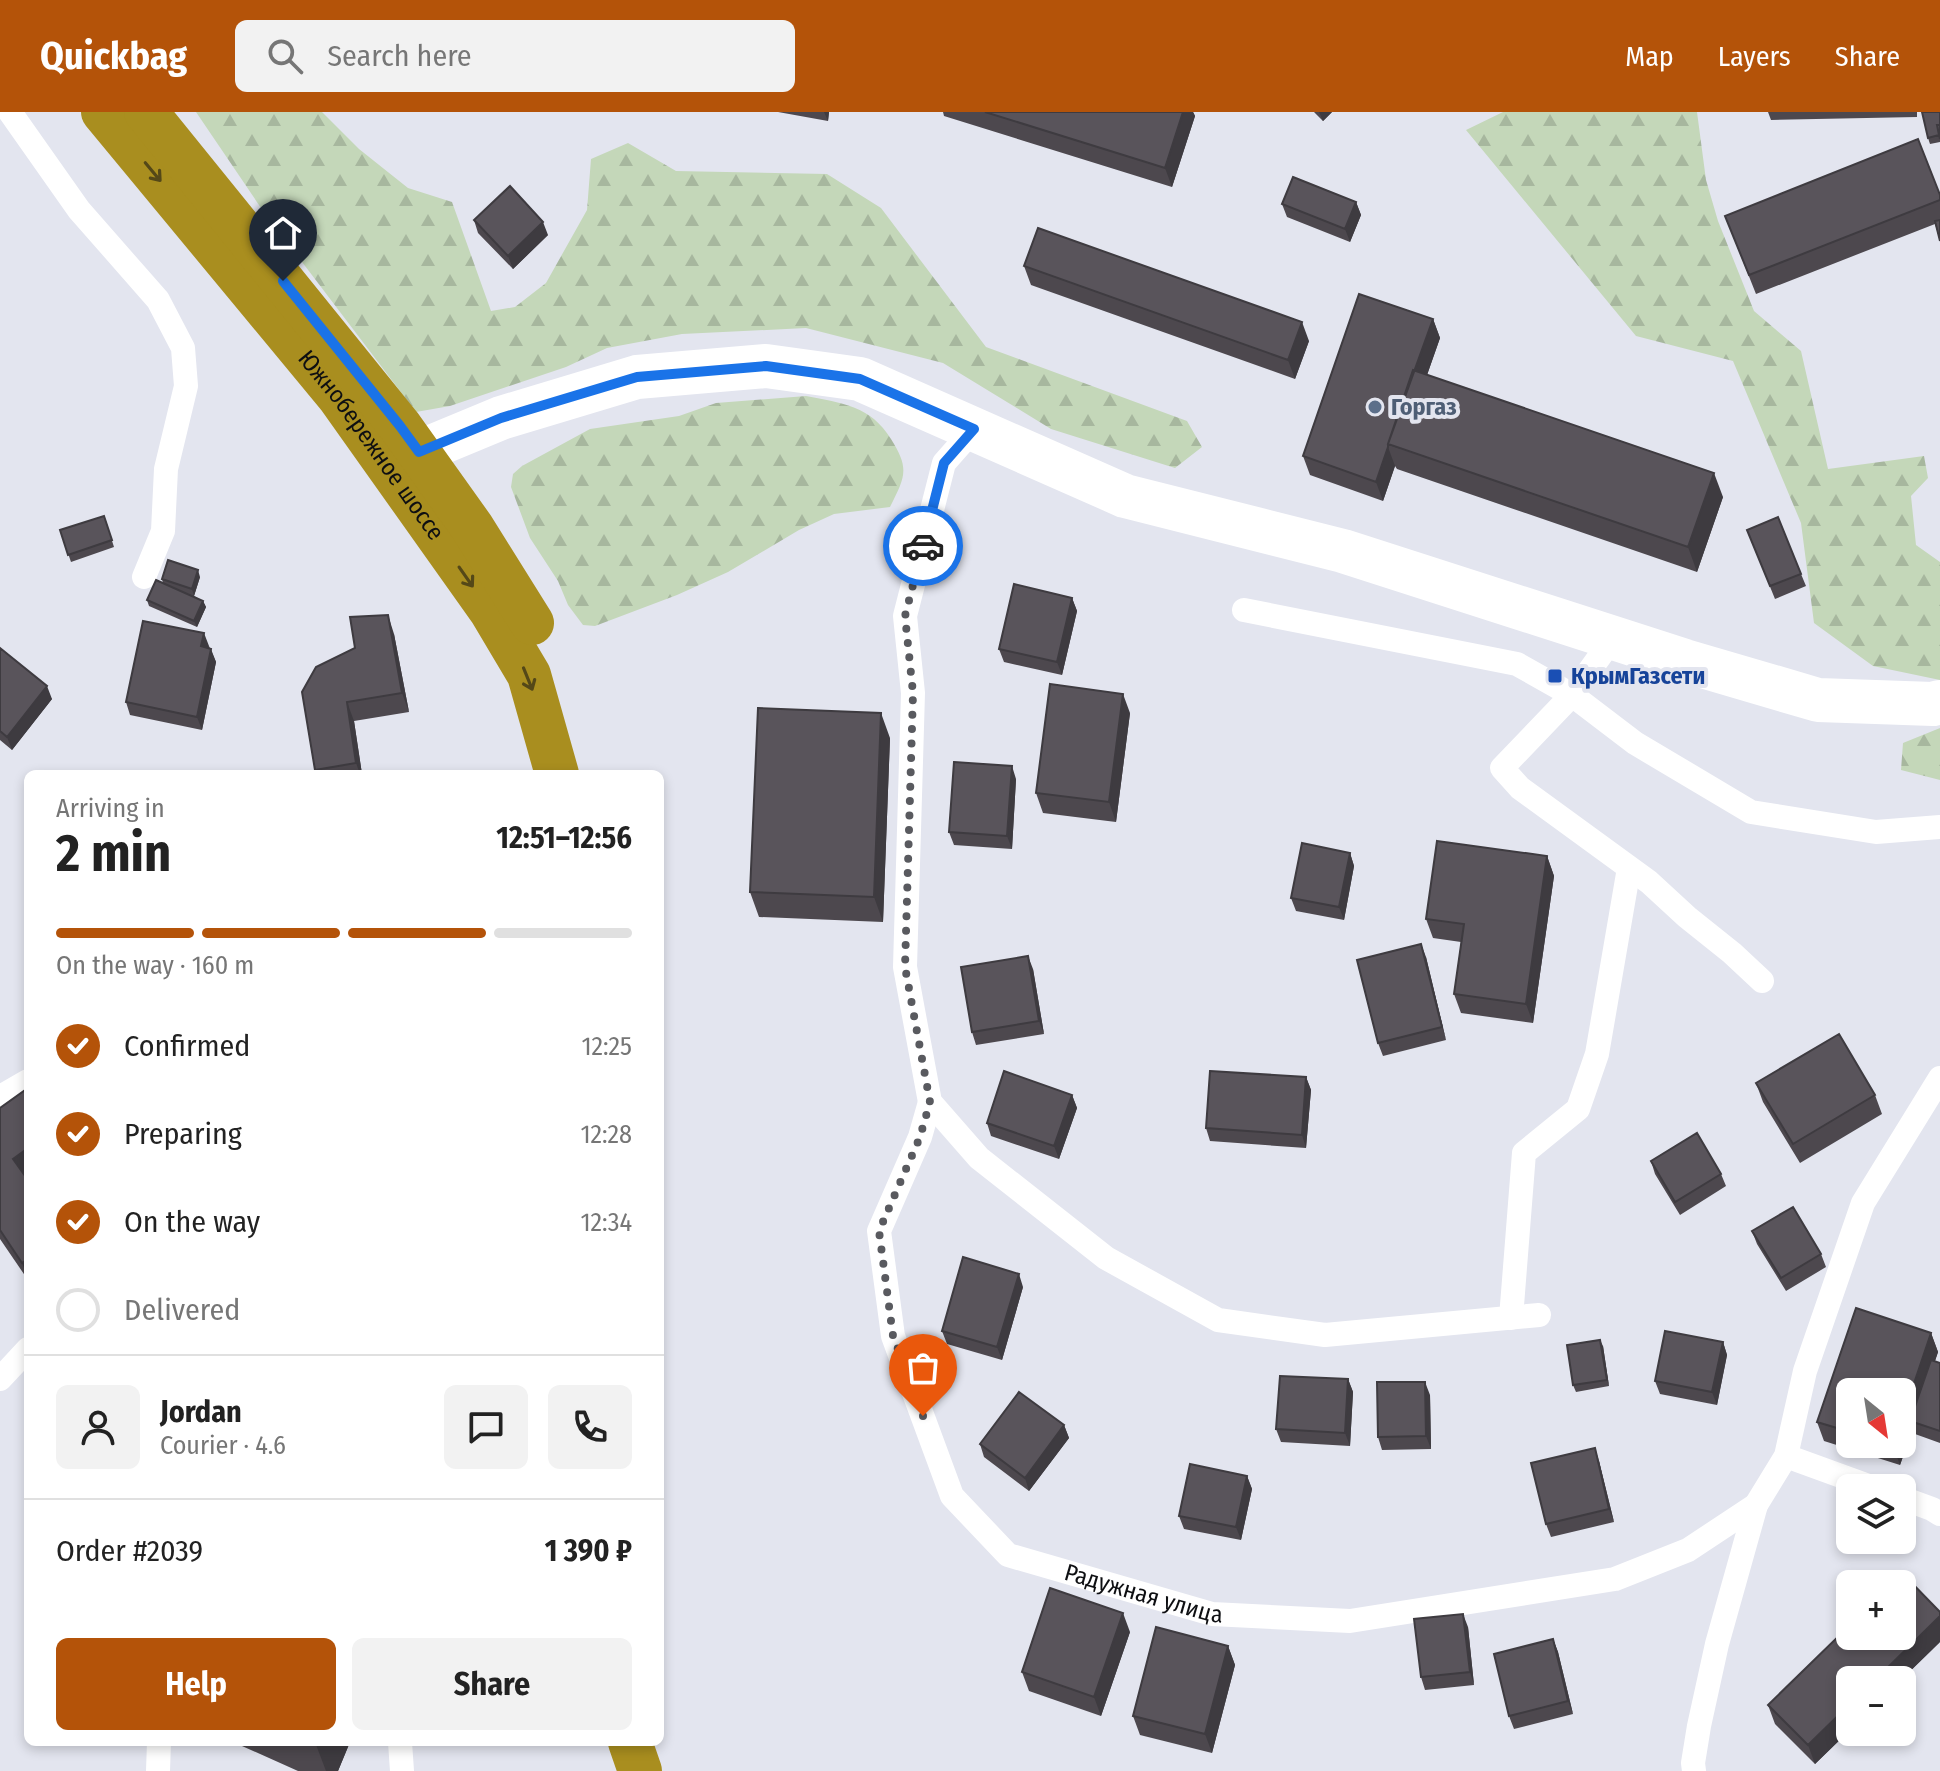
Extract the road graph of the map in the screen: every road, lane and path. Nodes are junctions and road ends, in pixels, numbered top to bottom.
1 (10, 112) edge
2 (103, 112) edge
3 (146, 112) edge
4 (974, 429) junction
5 (394, 437) junction
6 (408, 494) junction
7 (144, 577) dead end
8 (1244, 610) dead end
9 (1613, 638) junction
10 (1572, 695) junction
11 (1940, 702) edge
12 (556, 770) edge
13 (585, 770) edge
14 (1940, 827) edge
15 (1629, 868) junction
16 (1762, 981) dead end
17 (1940, 1078) edge
18 (24, 1083) edge
19 (0, 1097) edge
20 (930, 1102) junction
21 (1539, 1315) dead end
22 (1511, 1318) junction
23 (24, 1353) edge
24 (0, 1379) edge
25 (1786, 1456) junction
26 (1836, 1474) edge
27 (1916, 1503) edge
28 (1756, 1505) junction
29 (1940, 1514) edge
30 (159, 1746) edge
31 (400, 1746) edge
32 (615, 1746) edge
33 (631, 1746) edge
34 (158, 1771) edge
35 (402, 1771) edge
36 (622, 1771) edge
37 (640, 1771) edge
38 (1694, 1771) edge

1 - 7 lane
2 -> 5 highway, Южнобережное шоссе
3 - 5 highway, Южнобережное шоссе
4 - 5 street
4 - 9 street
4 - 20 lane
5 - 6 highway, Южнобережное шоссе
5 - 6 lane
5 - 13 highway, Южнобережное шоссе
6 -> 12 highway, Южнобережное шоссе
8 - 10 lane
9 - 10 lane
9 - 11 street
10 - 14 lane
10 - 15 lane
15 - 16 lane
15 - 22 lane
17 - 25 lane
18 - 19 lane
20 - 22 lane
20 - 28 lane, Радужная улица
21 - 22 lane
23 - 24 lane
25 - 26 lane
25 - 28 lane
27 - 29 lane
28 - 38 lane
30 - 34 lane
31 - 35 lane
32 - 36 highway
33 - 37 highway

